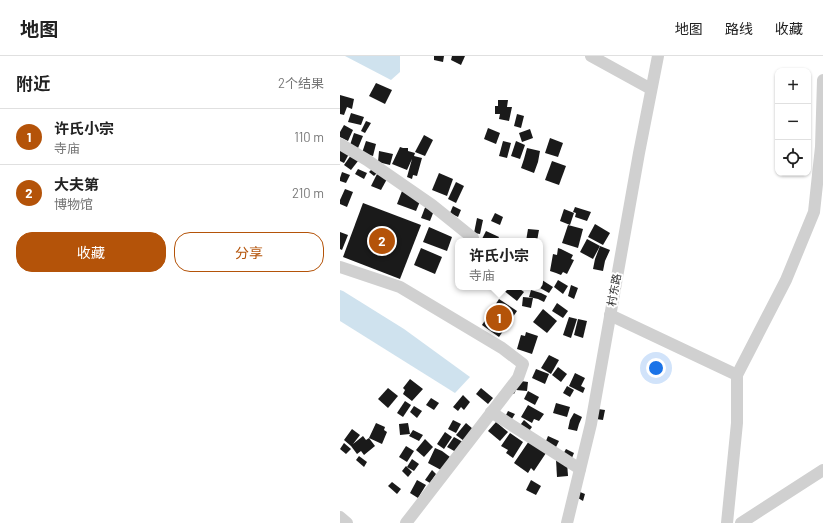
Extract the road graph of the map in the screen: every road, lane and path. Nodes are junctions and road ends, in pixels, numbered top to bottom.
1 (591, 56) edge
2 (658, 56) edge
3 (823, 80) edge
4 (651, 89) junction
5 (340, 144) edge
6 (473, 238) dead end
7 (340, 267) edge
8 (610, 315) junction
9 (737, 375) junction
10 (491, 412) junction
11 (580, 469) junction
12 (823, 470) edge
13 (340, 517) edge
14 (347, 523) edge
15 (406, 523) edge
16 (567, 523) edge
17 (727, 523) edge
18 (741, 523) edge

1 - 4 street
2 - 4 street, 村东路
3 - 9 street
4 - 8 street, 村东路
5 - 6 street
7 - 10 street
8 - 9 street
8 - 11 street, 村东路
9 - 17 street
10 - 11 street
10 - 15 street
11 - 16 street, 村东路
12 - 18 street
13 - 14 street

